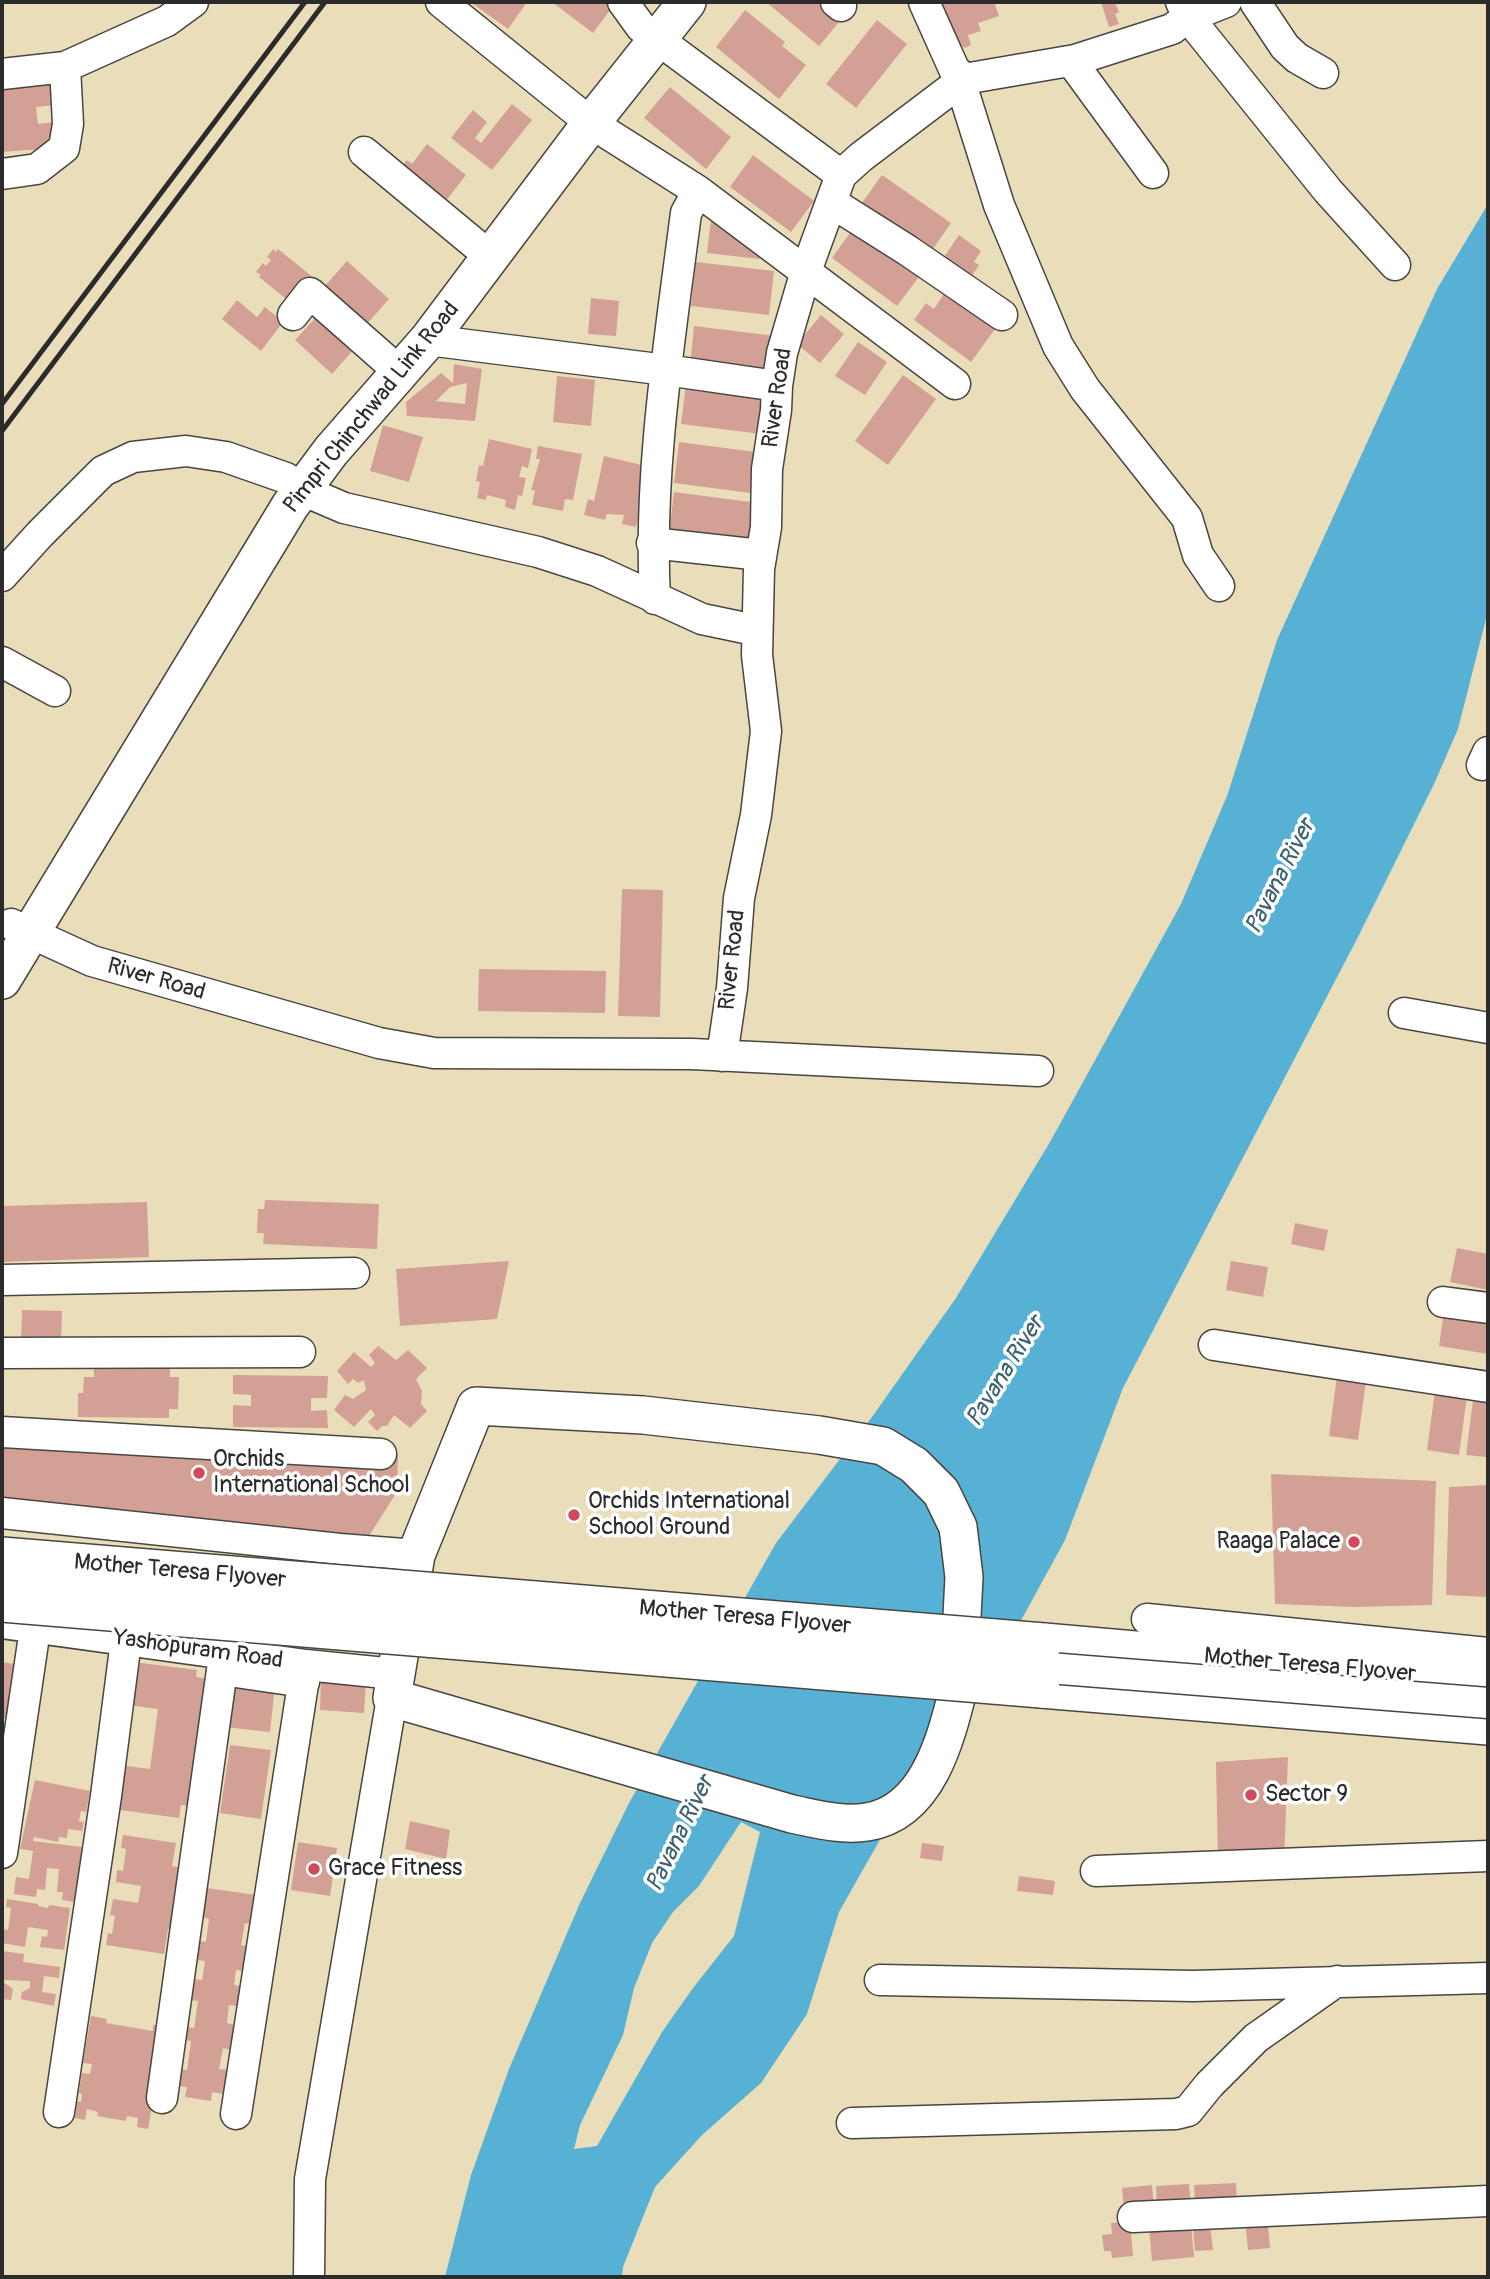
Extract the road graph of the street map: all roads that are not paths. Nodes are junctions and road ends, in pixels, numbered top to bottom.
1 (193, 2) edge
2 (441, 2) edge
3 (687, 2) edge
4 (924, 2) edge
5 (1226, 2) edge
6 (1255, 2) edge
7 (1184, 10) edge
8 (168, 11) edge
9 (646, 17) edge
10 (1071, 61) junction
11 (65, 67) junction
12 (1323, 73) dead end
13 (2, 74) edge
14 (962, 80) junction
15 (583, 117) junction
16 (364, 152) dead end
17 (1153, 173) dead end
18 (2, 174) edge
19 (836, 189) junction
20 (698, 191) junction
21 (475, 244) junction
22 (1395, 265) dead end
23 (806, 271) junction
24 (293, 315) dead end
25 (1002, 315) dead end
26 (431, 324) junction
27 (385, 359) junction
28 (666, 370) junction
29 (955, 384) dead end
30 (777, 386) junction
31 (294, 484) junction
32 (652, 543) junction
33 (761, 555) junction
34 (6, 571) edge
35 (1219, 586) dead end
36 (655, 599) junction
37 (757, 628) junction
38 (2, 662) edge
39 (55, 691) dead end
40 (14, 933) edge
41 (2, 980) edge
42 (1404, 1013) dead end
43 (1488, 1028) edge
44 (722, 1056) junction
45 (1038, 1071) dead end
46 (354, 1273) dead end
47 (2, 1280) edge
48 (1444, 1302) dead end
49 (1488, 1308) edge
50 (1214, 1345) dead end
51 (300, 1352) dead end
52 (2, 1353) edge
53 (1488, 1387) edge
54 (2, 1432) edge
55 (381, 1454) dead end
56 (2, 1513) edge
57 (416, 1555) junction
58 (2, 1556) edge
59 (2, 1578) edge
60 (2, 1603) edge
61 (1147, 1619) dead end
62 (2, 1623) edge
63 (35, 1629) junction
64 (961, 1636) junction
65 (126, 1641) junction
66 (1488, 1653) edge
67 (305, 1673) junction
68 (1488, 1681) edge
69 (960, 1682) junction
70 (393, 1686) junction
71 (1488, 1703) edge
72 (1488, 1726) edge
73 (2, 1853) edge
74 (1488, 1856) edge
75 (1096, 1871) dead end
76 (1488, 1978) edge
77 (880, 1980) dead end
78 (1337, 1981) junction
79 (162, 2098) dead end
80 (59, 2112) dead end
81 (236, 2115) dead end
82 (852, 2123) dead end
83 (1488, 2201) edge
84 (1133, 2217) dead end
85 (309, 2277) edge

1 - 8 street
2 - 15 street
3 - 9 main road, Pimpri Chinchwad Link Road
4 - 14 street
5 - 7 street, River Road
6 - 12 street
7 - 10 street, River Road
7 - 22 street
8 - 11 street
9 - 15 main road, Pimpri Chinchwad Link Road
9 - 19 street
10 - 14 street, River Road
10 - 17 street
11 - 13 street
11 - 18 street
14 - 19 street, River Road
14 - 35 street
15 - 20 street
15 - 21 main road, Pimpri Chinchwad Link Road
15 - 26 main road, Pimpri Chinchwad Link Road
16 - 21 street
19 - 23 street, River Road
19 - 25 street
20 - 23 street
20 - 28 street
21 - 26 main road, Pimpri Chinchwad Link Road
23 - 29 street
23 - 30 street, River Road
24 - 27 street
26 - 27 main road, Pimpri Chinchwad Link Road
26 - 28 street
26 - 31 main road, Pimpri Chinchwad Link Road
27 - 31 main road, Pimpri Chinchwad Link Road
28 - 30 street
28 - 32 street
30 - 33 street, River Road
31 - 34 street
31 - 36 street
31 - 40 main road, Pimpri Chinchwad Link Road
32 - 33 street
32 - 36 street
33 - 37 street, River Road
36 - 37 street
37 - 44 street, River Road
38 - 39 street
40 - 41 main road, Pimpri Chinchwad Link Road
40 - 44 street, River Road
42 - 43 street
44 - 45 street, River Road
46 - 47 street
48 - 49 street
50 - 53 street
51 - 52 street
54 - 55 street
56 - 57 street
57 - 64 main road
57 - 70 main road
58 - 64 main road, Mother Teresa Flyover, bridge
59 - 71 street, bridge
60 - 69 main road, Mother Teresa Flyover, bridge
61 - 66 street
62 - 63 street, Yashopuram Road
63 - 65 street, Yashopuram Road
63 - 73 street
64 - 68 main road, Mother Teresa Flyover, bridge
65 - 67 street, Yashopuram Road
65 - 80 street
67 - 70 street, Yashopuram Road
67 - 79 street
67 - 81 street
69 - 70 main road
69 - 72 main road, Mother Teresa Flyover, bridge
70 - 85 street
74 - 75 street
76 - 78 street
77 - 78 street
78 - 82 street
83 - 84 street

